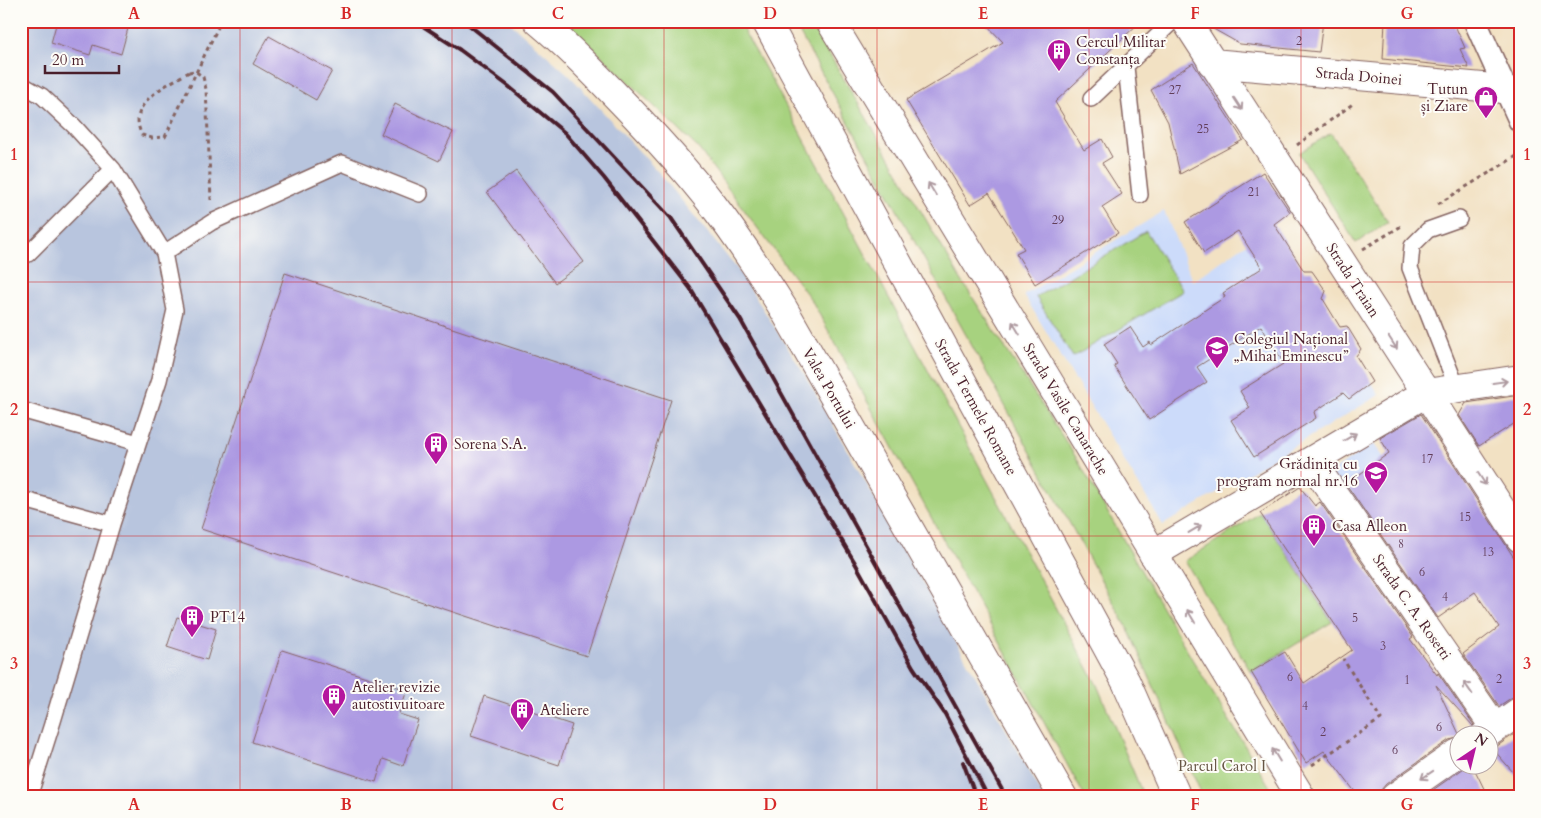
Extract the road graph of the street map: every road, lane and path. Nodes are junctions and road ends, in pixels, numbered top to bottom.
1 (221, 21) edge
2 (538, 21) edge
3 (766, 21) edge
4 (830, 21) edge
5 (1173, 21) edge
6 (1186, 21) edge
7 (1475, 21) edge
8 (1212, 63) junction
9 (1126, 68) junction
10 (21, 84) edge
11 (1505, 89) junction
12 (1091, 99) dead end
13 (1355, 102) dead end
14 (1520, 121) edge
15 (1292, 149) dead end
16 (113, 169) junction
17 (420, 194) dead end
18 (1140, 195) dead end
19 (1459, 219) dead end
20 (212, 222) junction
21 (164, 253) junction
22 (21, 257) edge
23 (1520, 379) edge
24 (1457, 388) junction
25 (1426, 393) junction
26 (21, 410) edge
27 (138, 443) junction
28 (1311, 461) junction
29 (21, 499) edge
30 (112, 524) junction
31 (1520, 538) edge
32 (1153, 554) junction
33 (1343, 658) dead end
34 (1520, 711) edge
35 (1486, 726) edge
36 (1498, 726) edge
37 (1448, 760) edge
38 (1311, 766) dead end
39 (28, 797) edge
40 (1063, 797) edge
41 (1177, 797) edge
42 (1301, 797) edge
43 (1395, 797) edge

1 - 20 path, bridge
2 - 40 street, Valea Portului
3 - 41 street, Strada Termele Romane
32 -> 4 street, Strada Vasile Canarache
5 - 9 lane
6 - 8 street, Strada Traian
7 - 11 street
8 - 11 street, Strada Doinei
8 -> 25 street, Strada Traian
9 - 12 lane
9 - 18 lane
10 - 16 lane
11 - 14 street
13 - 15 path
16 - 21 lane
16 - 22 lane
17 - 20 lane
19 - 24 lane
20 - 21 lane
21 - 27 lane
24 -> 23 street
24 - 25 street
28 -> 25 street
25 -> 31 street, Strada Traian
26 - 27 lane
27 - 30 lane
32 -> 28 street
35 -> 28 street, Strada C. A. Rosetti
29 - 30 lane
30 - 39 lane
42 -> 32 street, Strada Vasile Canarache
33 - 38 path
34 - 36 street
37 -> 43 street

